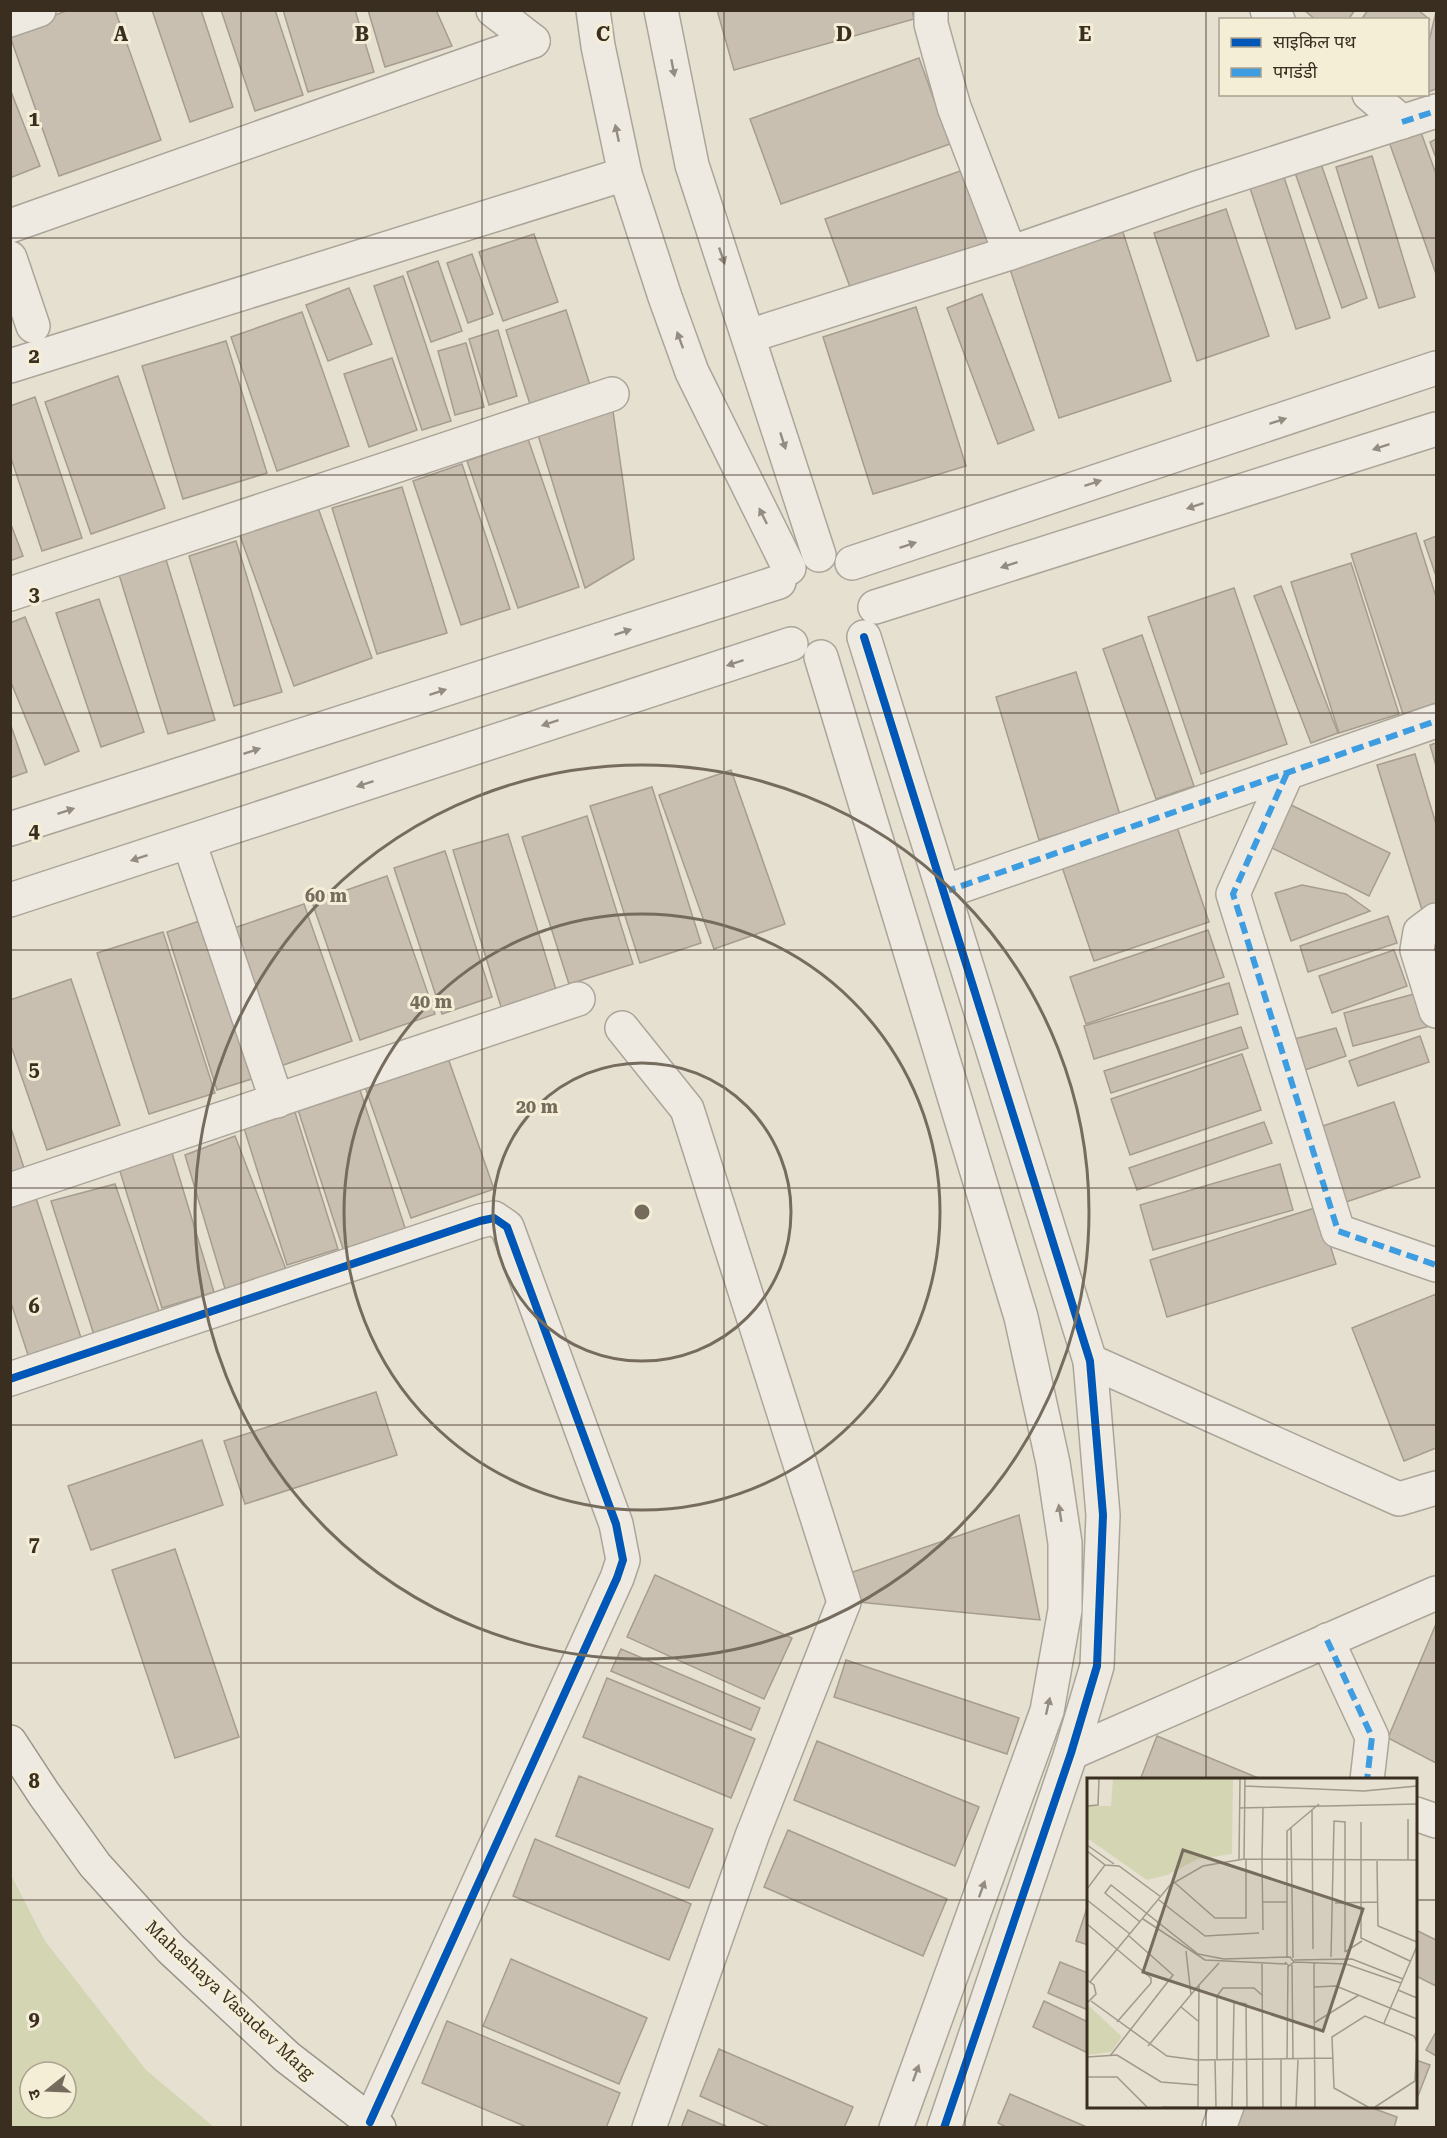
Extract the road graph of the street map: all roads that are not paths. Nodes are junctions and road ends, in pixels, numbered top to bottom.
1 (39, 10) edge
2 (494, 10) edge
3 (593, 10) edge
4 (661, 10) edge
5 (931, 10) edge
6 (10, 20) edge
7 (1371, 96) edge
8 (1437, 111) edge
9 (1402, 122) junction
10 (625, 174) junction
11 (10, 226) edge
12 (1010, 253) junction
13 (10, 258) edge
14 (33, 326) dead end
15 (749, 336) junction
16 (10, 366) edge
17 (1437, 368) edge
18 (612, 394) dead end
19 (1437, 429) edge
20 (819, 555) junction
21 (852, 563) junction
22 (784, 575) junction
23 (10, 594) edge
24 (875, 607) junction
25 (864, 637) junction
26 (791, 644) junction
27 (821, 657) junction
28 (1437, 721) edge
29 (1287, 773) junction
30 (10, 829) edge
31 (189, 842) junction
32 (944, 892) junction
33 (10, 900) edge
34 (1437, 920) edge
35 (578, 999) dead end
36 (1437, 1011) edge
37 (622, 1028) dead end
38 (277, 1101) junction
39 (10, 1190) edge
40 (1437, 1265) edge
41 (1090, 1361) junction
42 (10, 1379) edge
43 (1437, 1488) edge
44 (1399, 1499) junction
45 (1437, 1514) edge
46 (1437, 1593) edge
47 (1327, 1640) junction
48 (10, 1742) edge
49 (1071, 1754) junction
50 (1367, 1778) edge
51 (1417, 1814) edge
52 (1437, 1821) edge
53 (1226, 2108) edge
54 (375, 2125) edge
55 (650, 2127) edge
56 (896, 2127) edge
57 (944, 2127) edge
58 (1219, 2127) edge

1 - 6 street
2 - 11 street
10 -> 3 street
4 -> 15 street
5 - 12 street
7 - 9 street
8 - 9 street
9 - 12 street
10 - 16 street
22 -> 10 street
12 - 15 street
13 - 14 street
15 -> 20 street
21 -> 17 street
18 - 23 street
19 -> 24 street
20 - 21 street
20 - 22 street
21 - 24 street
22 - 26 street
30 -> 22 street
24 - 25 street
25 - 27 street
25 - 32 street
26 - 27 street
26 -> 31 street
56 -> 27 street
28 - 29 street
29 - 32 street
29 - 40 street
31 -> 33 street
31 - 38 street
32 - 41 street
34 - 36 street
35 - 38 street
37 - 55 street
38 - 39 street
41 - 44 street
41 - 49 street
42 - 54 street
43 - 44 street
44 - 45 street
46 - 47 street
47 - 49 street
47 - 50 street
48 - 54 street, Mahashaya Vasudev Marg
49 - 57 street
51 - 52 street
53 - 58 street

